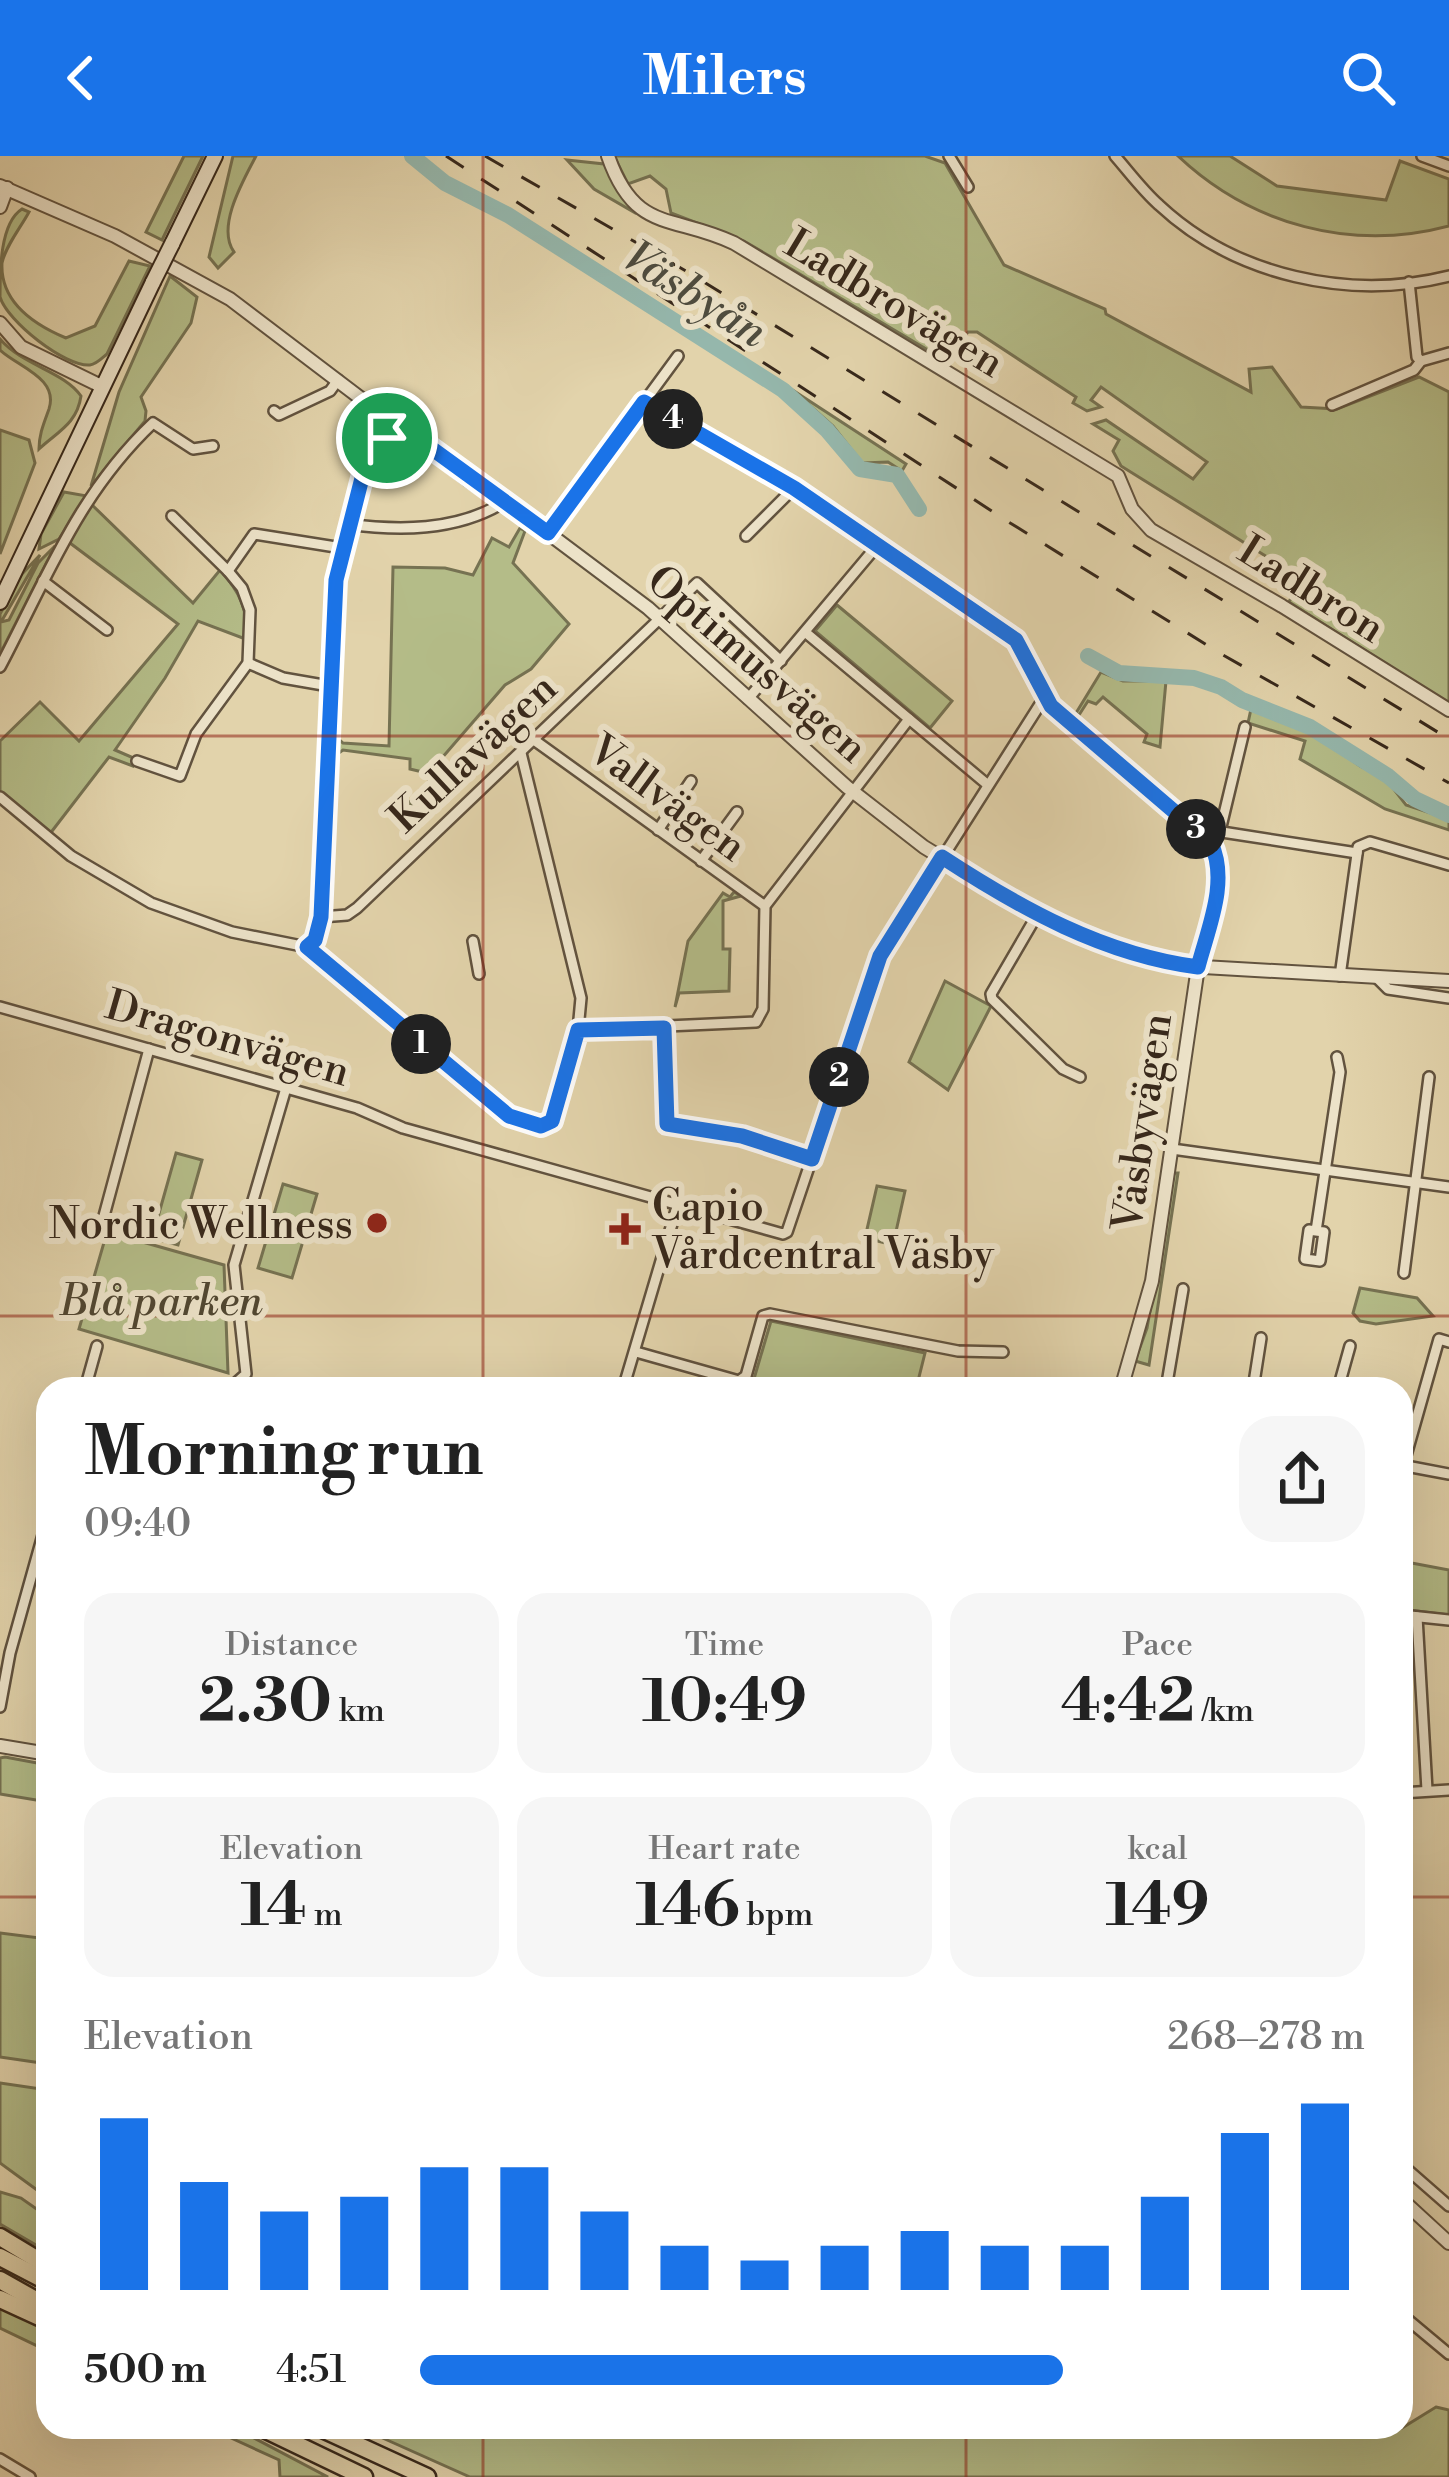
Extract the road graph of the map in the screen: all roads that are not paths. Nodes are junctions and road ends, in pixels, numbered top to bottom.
1 (214, 156) edge
2 (608, 156) edge
3 (949, 156) edge
4 (1115, 156) edge
5 (1422, 156) edge
6 (1449, 166) edge
7 (3, 187) edge
8 (968, 187) dead end
9 (0, 207) edge
10 (1449, 275) edge
11 (1409, 282) junction
12 (0, 323) edge
13 (1449, 353) edge
14 (678, 356) dead end
15 (1421, 362) junction
16 (338, 380) junction
17 (103, 387) junction
18 (644, 402) junction
19 (1332, 405) dead end
20 (274, 411) dead end
21 (398, 424) junction
22 (213, 446) dead end
23 (461, 473) junction
24 (794, 488) junction
25 (501, 504) junction
26 (172, 517) dead end
27 (529, 520) junction
28 (1141, 521) joint
29 (347, 524) junction
30 (548, 533) junction
31 (746, 536) dead end
32 (876, 547) junction
33 (342, 548) junction
34 (228, 571) junction
35 (43, 581) junction
36 (0, 602) edge
37 (661, 618) junction
38 (107, 630) dead end
39 (805, 632) junction
40 (781, 661) junction
41 (248, 663) junction
42 (0, 667) edge
43 (329, 686) junction
44 (1044, 698) junction
45 (748, 699) junction
46 (1449, 710) edge
47 (909, 719) junction
48 (1245, 727) dead end
49 (534, 740) junction
50 (521, 753) junction
51 (137, 760) dead end
52 (692, 782) dead end
53 (988, 785) junction
54 (853, 791) junction
55 (0, 797) edge
56 (737, 812) dead end
57 (658, 830) junction
58 (1222, 832) junction
59 (1211, 843) junction
60 (1357, 853) junction
61 (942, 857) junction
62 (700, 861) junction
63 (1449, 865) edge
64 (765, 906) junction
65 (1036, 915) junction
66 (321, 917) junction
67 (473, 941) dead end
68 (307, 947) junction
69 (1198, 967) junction
70 (478, 974) dead end
71 (1340, 976) junction
72 (1377, 978) junction
73 (1449, 981) edge
74 (1449, 998) edge
75 (0, 1006) edge
76 (664, 1028) junction
77 (578, 1030) junction
78 (149, 1049) junction
79 (1337, 1057) dead end
80 (1429, 1076) dead end
81 (1080, 1077) dead end
82 (286, 1088) junction
83 (1172, 1149) junction
84 (812, 1159) junction
85 (1325, 1171) junction
86 (1416, 1185) junction
87 (1449, 1187) edge
88 (677, 1207) junction
89 (100, 1227) dead end
90 (1316, 1231) dead end
91 (1404, 1273) dead end
92 (1184, 1289) dead end
93 (1261, 1338) dead end
94 (1449, 1342) edge
95 (98, 1346) dead end
96 (1350, 1346) dead end
97 (636, 1352) junction
98 (1003, 1352) dead end
99 (89, 1377) edge
100 (243, 1377) edge
101 (627, 1377) edge
102 (726, 1377) edge
103 (745, 1377) edge
104 (1125, 1377) edge
105 (1168, 1377) edge
106 (1254, 1377) edge
107 (1341, 1377) edge
108 (1413, 1428) edge
109 (1413, 1468) edge
110 (1449, 1474) edge
111 (36, 1564) edge
112 (1413, 1616) edge
113 (1417, 1616) junction
114 (1449, 1620) edge
115 (0, 1707) edge
116 (0, 1746) edge
117 (36, 1752) edge
118 (1427, 1790) junction
119 (1449, 1790) edge
120 (1413, 1792) edge
121 (1413, 2174) edge
122 (1449, 2206) edge
123 (1413, 2210) edge
124 (0, 2236) edge
125 (1449, 2243) edge
126 (0, 2257) edge
127 (36, 2258) edge
128 (36, 2276) edge
129 (0, 2280) edge
130 (0, 2300) edge
131 (36, 2300) edge
132 (36, 2315) edge
133 (1413, 2324) edge
134 (1449, 2354) edge
135 (285, 2439) edge
136 (344, 2439) edge
137 (0, 2459) edge
138 (30, 2477) edge
139 (364, 2477) edge
140 (427, 2477) edge

1 - 17 main road, bridge
2 - 28 street, Ladbrovägen
3 - 8 street
4 - 11 street
5 - 6 street
7 - 9 street
7 - 16 street, Optimusvägen
10 - 11 street
11 - 15 street
12 - 17 street
13 - 15 street
14 - 18 street
15 - 19 street
16 - 20 street
16 - 21 street, Optimusvägen
17 - 36 main road
18 - 24 street
18 - 30 street
21 - 23 street, Optimusvägen
21 - 29 street
22 - 35 street
23 - 25 street, Optimusvägen
23 - 27 street, Optimusvägen
24 - 31 street
24 - 32 street
25 - 27 street, Optimusvägen
25 - 29 street
26 - 34 street
27 - 30 street, Optimusvägen
28 - 46 street, Ladbron
29 - 33 street
30 - 37 street, Optimusvägen
32 - 39 street
32 - 44 street
33 - 34 street
33 - 43 street
34 - 41 street
35 - 38 street
35 - 42 street
37 - 40 street, Kullavägen
37 - 45 street, Optimusvägen
37 - 49 street, Kullavägen
39 - 40 street
39 - 47 street
40 - 45 street
41 - 43 street
41 - 51 street
43 - 66 street
44 - 53 street
44 - 59 street
45 - 54 street, Optimusvägen
47 - 53 street
47 - 54 street
48 - 58 street
49 - 50 street, Kullavägen
49 - 57 street, Vallvägen
50 - 66 street, Kullavägen
50 - 77 street
52 - 57 street
53 - 61 street
54 - 61 street, Optimusvägen
54 - 64 street
55 - 68 street
56 - 62 street
57 - 62 street, Vallvägen
58 - 59 street
58 - 60 street
59 - 69 street, Väsbyvägen
60 - 63 street
60 - 71 street
61 - 65 street, Optimusvägen
61 - 84 street
62 - 64 street, Vallvägen
64 - 76 street
65 - 69 street, Optimusvägen
65 - 81 street
66 - 68 street
67 - 70 street
68 - 77 street
69 - 71 street, Optimusvägen
69 - 83 street, Väsbyvägen
71 - 72 street, Optimusvägen
72 - 73 street, Optimusvägen
72 - 74 street
75 - 78 street, Dragonvägen
76 - 77 street
76 - 84 street
78 - 82 street, Dragonvägen
78 - 89 street
79 - 85 street
80 - 86 street
82 - 88 street, Dragonvägen
82 - 100 street
83 - 85 street
83 - 104 street, Väsbyvägen
84 - 88 street, Dragonvägen
85 - 86 street
85 - 90 street
86 - 87 street
86 - 91 street
88 - 97 street
92 - 105 street
93 - 106 street
94 - 108 street
95 - 99 street
96 - 107 street
97 - 101 street
97 - 102 street
98 - 103 street
109 - 110 street
111 - 115 street
112 - 113 street
113 - 114 street
113 - 118 street
116 - 117 street
118 - 119 street
118 - 120 street
121 - 122 street
123 - 125 street
124 - 127 highway
126 - 128 highway
129 - 131 highway
130 - 132 highway
133 - 134 street
135 - 139 highway
136 - 140 highway
137 - 138 street

